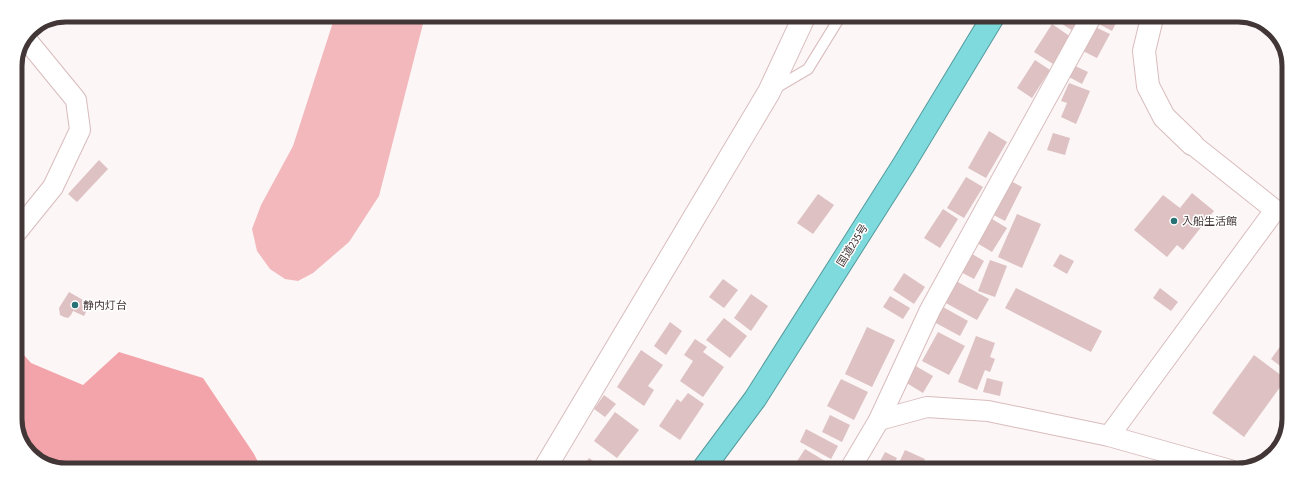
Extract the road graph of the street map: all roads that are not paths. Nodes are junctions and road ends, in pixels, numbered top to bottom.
1 (802, 22) edge
2 (837, 22) edge
3 (990, 22) edge
4 (1089, 22) edge
5 (1151, 22) edge
6 (29, 42) edge
7 (769, 92) junction
8 (1192, 144) joint
9 (1282, 215) edge
10 (22, 225) edge
11 (879, 420) junction
12 (1109, 436) junction
13 (548, 463) edge
14 (707, 463) edge
15 (854, 463) edge
16 (1205, 463) edge

1 - 7 street
2 - 7 lane
3 - 14 highway, 国道235号
4 - 11 street
5 - 8 street
6 - 10 street
7 - 13 street
8 - 9 street
9 - 12 street
11 - 12 street
11 - 15 street
12 - 16 street

